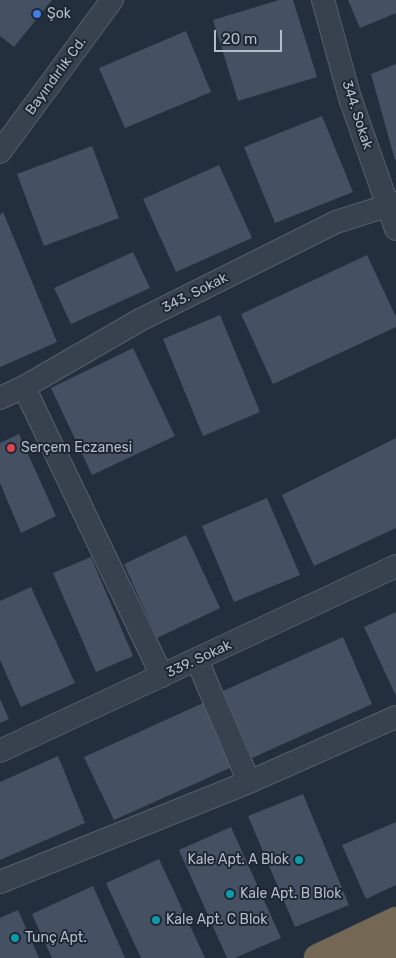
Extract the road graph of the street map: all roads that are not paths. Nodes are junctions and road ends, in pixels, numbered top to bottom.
1 (112, 0) edge
2 (323, 0) edge
3 (0, 152) edge
4 (392, 204) edge
5 (396, 230) edge
6 (24, 387) junction
7 (0, 398) edge
8 (396, 566) edge
9 (196, 660) junction
10 (162, 676) junction
11 (396, 717) edge
12 (0, 751) edge
13 (249, 782) junction
14 (0, 882) edge
15 (396, 921) edge
16 (396, 945) edge
17 (318, 958) edge
18 (352, 958) edge

1 - 3 street, Bayındırlık Cd.
2 - 4 street, 344. Sokak
4 - 5 street, 344. Sokak
4 - 6 street, 343. Sokak
6 - 7 street, 343. Sokak
6 - 10 street
8 - 9 street, 339. Sokak
9 - 10 street, 339. Sokak
9 - 13 street
10 - 12 street, 339. Sokak
11 - 13 street
13 - 14 street
15 - 17 highway
16 - 18 highway

